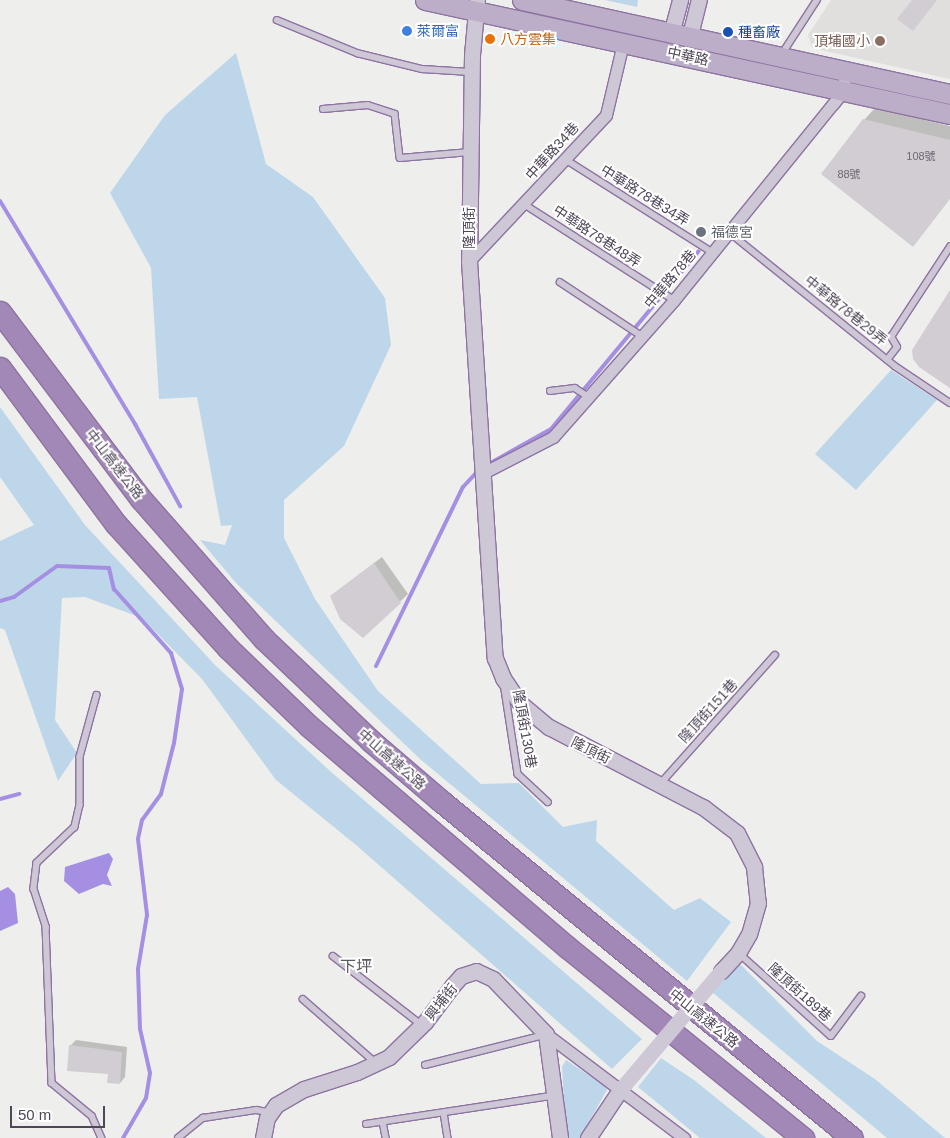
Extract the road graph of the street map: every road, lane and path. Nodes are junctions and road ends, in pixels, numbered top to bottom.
1 (425, 0) edge
2 (522, 0) edge
3 (680, 0) edge
4 (699, 0) edge
5 (817, 0) edge
6 (562, 4) edge
7 (476, 6) edge
8 (277, 20) dead end
9 (672, 30) junction
10 (690, 35) junction
11 (623, 43) junction
12 (778, 66) junction
13 (845, 71) junction
14 (472, 72) junction
15 (843, 91) junction
16 (950, 94) edge
17 (323, 109) dead end
18 (950, 114) edge
19 (470, 152) junction
20 (565, 159) junction
21 (524, 204) junction
22 (728, 232) junction
23 (950, 247) edge
24 (712, 252) junction
25 (469, 261) junction
26 (560, 282) dead end
27 (674, 300) junction
28 (0, 312) edge
29 (641, 336) junction
30 (888, 360) junction
31 (0, 368) edge
32 (550, 391) dead end
33 (588, 396) junction
34 (950, 403) edge
35 (483, 473) junction
36 (775, 655) dead end
37 (503, 678) junction
38 (96, 695) dead end
39 (660, 785) junction
40 (548, 802) dead end
41 (738, 953) junction
42 (333, 956) dead end
43 (861, 996) dead end
44 (303, 999) dead end
45 (422, 1025) junction
46 (546, 1034) junction
47 (377, 1064) junction
48 (425, 1065) dead end
49 (620, 1090) junction
50 (555, 1096) junction
51 (271, 1112) junction
52 (444, 1112) junction
53 (383, 1122) junction
54 (366, 1124) dead end
55 (102, 1138) edge
56 (178, 1138) edge
57 (263, 1138) edge
58 (386, 1138) edge
59 (448, 1138) edge
60 (560, 1138) edge
61 (588, 1138) edge
62 (684, 1138) edge
63 (803, 1138) edge
64 (852, 1138) edge

1 - 7 main road, 中華路
2 - 6 main road, 中華路
3 - 9 street
4 - 10 street
5 - 12 lane
6 - 9 main road, 中華路
7 - 11 main road, 中華路
7 - 14 street, 隆頂街
8 - 14 lane
9 - 10 main road, 中華路
10 - 12 main road, 中華路
11 - 12 main road, 中華路
11 - 20 street, 中華路34巷
12 - 13 main road, 中華路
12 - 15 main road, 中華路
13 - 15 street
13 - 16 main road, 中華路
14 - 19 street, 隆頂街
15 - 18 main road, 中華路
15 - 22 street, 中華路78巷
17 - 19 lane
19 - 25 street, 隆頂街
20 - 21 street, 中華路34巷
20 - 24 lane, 中華路78巷34弄
21 - 25 street, 中華路34巷
21 - 27 lane, 中華路78巷48弄
22 - 24 street, 中華路78巷
22 - 30 lane, 中華路78巷29弄
23 - 30 lane
24 - 27 street, 中華路78巷
25 - 35 street, 隆頂街
26 - 29 lane
27 - 29 street, 中華路78巷
28 - 64 highway, 中山高速公路
29 - 33 street, 中華路78巷
30 - 34 lane, 中華路78巷29弄
31 - 63 highway
32 - 33 lane
33 - 35 street, 中華路78巷
35 - 37 street, 隆頂街
36 - 39 lane, 隆頂街151巷
37 - 39 street, 隆頂街
37 - 40 lane, 隆頂街130巷
38 - 55 lane
39 - 41 street, 隆頂街
41 - 43 lane, 隆頂街189巷
41 - 49 street, 隆頂街, bridge
42 - 45 lane
44 - 47 lane
45 - 46 street, 興埔街
45 - 47 street, 興埔街
46 - 48 lane
46 - 49 street, 興埔街
46 - 50 street
47 - 51 street, 興埔街
49 - 61 street, 隆頂街
49 - 62 street, 興埔街
50 - 52 lane
50 - 60 street
51 - 56 lane
51 - 57 street
52 - 53 lane
52 - 59 lane
53 - 54 lane
53 - 58 lane

